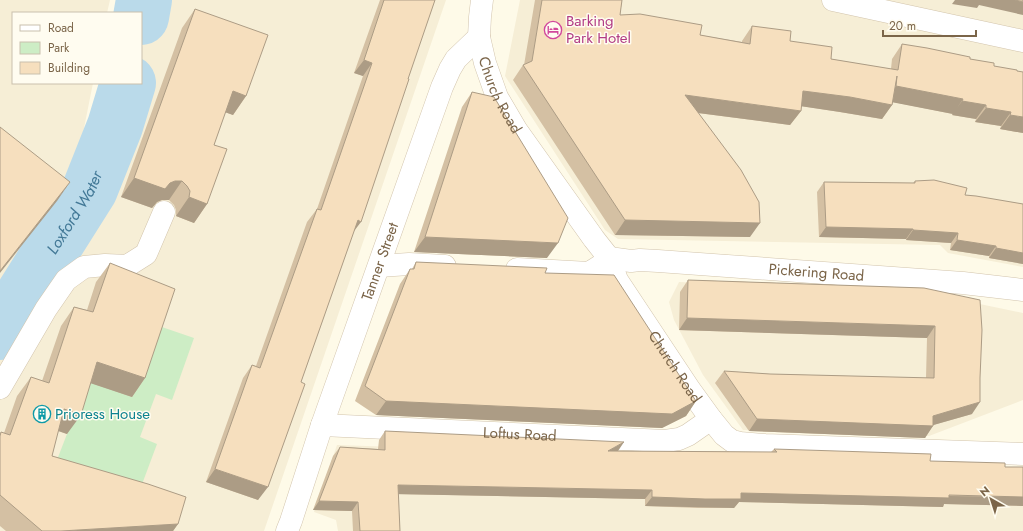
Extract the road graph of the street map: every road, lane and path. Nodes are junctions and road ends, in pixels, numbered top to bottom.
1 (482, 0) edge
2 (833, 0) edge
3 (479, 37) junction
4 (1023, 41) edge
5 (164, 212) edge
6 (609, 258) junction
7 (379, 266) junction
8 (464, 267) edge
9 (495, 268) edge
10 (1023, 290) edge
11 (0, 388) edge
12 (711, 419) junction
13 (322, 425) junction
14 (1023, 439) edge
15 (989, 453) junction
16 (1023, 454) edge
17 (287, 531) edge

1 - 3 street
2 - 4 street
3 - 6 street, Church Road
3 - 7 street, Tanner Street
5 - 11 street
6 - 9 street
6 - 10 street, Pickering Road
6 - 12 street, Church Road
7 - 8 street
7 - 13 street, Tanner Street
12 - 13 street, Loftus Road
12 - 15 street, Church Road
13 - 17 street, Tanner Street
14 - 15 street
15 - 16 street, Church Road

